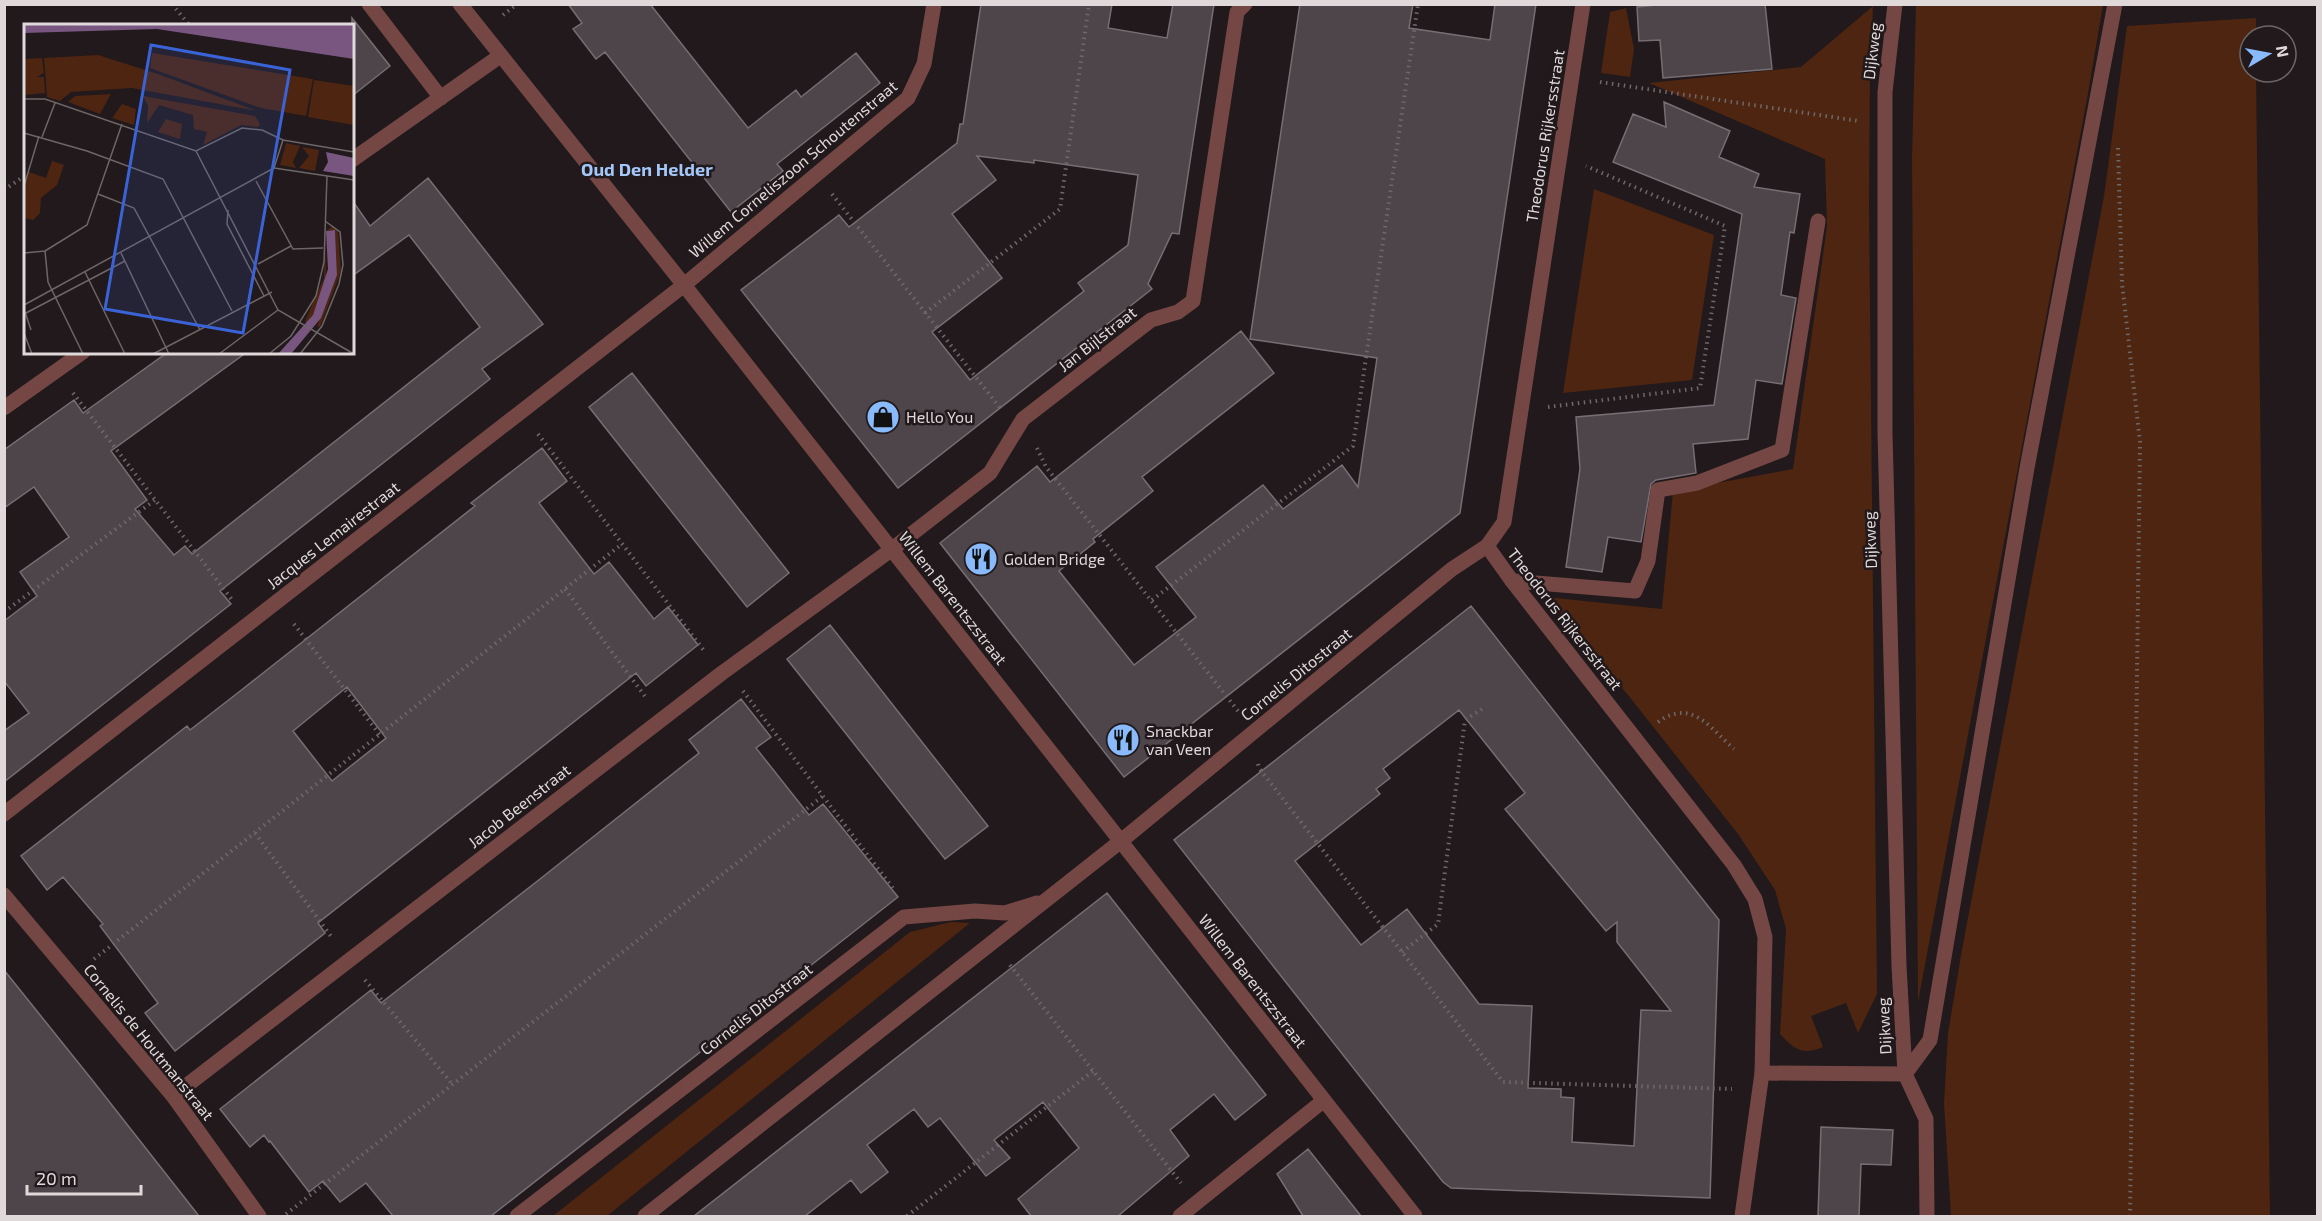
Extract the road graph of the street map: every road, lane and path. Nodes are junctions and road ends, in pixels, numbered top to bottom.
1 (172, 4) edge
2 (369, 4) edge
3 (460, 4) edge
4 (934, 4) edge
5 (1089, 4) edge
6 (1245, 4) edge
7 (1418, 4) edge
8 (1583, 4) edge
9 (1895, 4) edge
10 (2115, 4) edge
11 (188, 24) edge
12 (500, 56) junction
13 (1572, 78) junction
14 (441, 98) junction
15 (1885, 125) junction
16 (2118, 145) dead end
17 (1560, 155) junction
18 (354, 159) edge
19 (817, 175) junction
20 (24, 176) edge
21 (4, 190) edge
22 (1818, 221) dead end
23 (684, 285) junction
24 (926, 313) junction
25 (79, 354) edge
26 (56, 371) junction
27 (4, 408) edge
28 (1521, 411) junction
29 (521, 412) junction
30 (1023, 419) junction
31 (155, 500) junction
32 (622, 544) junction
33 (1487, 546) junction
34 (891, 550) junction
35 (1512, 581) junction
36 (565, 589) junction
37 (1152, 600) junction
38 (277, 602) junction
39 (4, 612) edge
40 (250, 623) junction
41 (722, 673) junction
42 (1482, 709) dead end
43 (662, 720) junction
44 (1254, 732) junction
45 (380, 735) junction
46 (1636, 739) junction
47 (1734, 749) dead end
48 (823, 796) junction
49 (4, 814) edge
50 (1121, 841) junction
51 (4, 895) edge
52 (1045, 901) junction
53 (915, 917) junction
54 (992, 943) junction
55 (1402, 952) junction
56 (73, 976) junction
57 (1093, 1071) junction
58 (1762, 1073) junction
59 (1905, 1074) junction
60 (173, 1096) junction
61 (1323, 1101) junction
62 (1197, 1203) junction
63 (258, 1216) edge
64 (284, 1216) edge
65 (517, 1216) edge
66 (645, 1216) edge
67 (907, 1216) edge
68 (1180, 1216) edge
69 (1415, 1216) edge
70 (1742, 1216) edge
71 (1927, 1216) edge
72 (2130, 1216) edge

1 - 11 path
2 - 14 street
3 - 12 street, Willem Barentszstraat
4 - 19 street, Willem Corneliszoon Schoutenstraat
5 - 24 path
6 - 30 street, Jan Bijlstraat
7 - 37 path
8 - 13 street, Theodorus Rijkersstraat
9 - 15 street, Dijkweg
10 - 59 street
12 - 14 street
12 - 23 street, Willem Barentszstraat
13 - 15 path
13 - 17 street, Theodorus Rijkersstraat
14 - 18 street
15 - 59 street, Dijkweg
16 - 72 path
17 - 28 street, Theodorus Rijkersstraat
17 - 28 path
19 - 23 street, Willem Corneliszoon Schoutenstraat
19 - 24 path
20 - 21 path
22 - 35 street
23 - 29 street, Jacques Lemairestraat
23 - 34 street, Willem Barentszstraat
24 - 30 path
25 - 26 street
26 - 27 street
26 - 31 path
28 - 33 street, Theodorus Rijkersstraat
29 - 32 path
29 - 38 street, Jacques Lemairestraat
30 - 34 street, Jan Bijlstraat
30 - 37 path
31 - 39 path
31 - 40 path
32 - 36 path
32 - 41 path
33 - 35 street, Theodorus Rijkersstraat
33 - 44 street, Cornelis Ditostraat
34 - 41 street, Jacob Beenstraat
34 - 50 street, Willem Barentszstraat
35 - 46 street, Theodorus Rijkersstraat
36 - 43 path
36 - 45 path
37 - 44 path
38 - 40 street, Jacques Lemairestraat
38 - 45 path
40 - 49 street, Jacques Lemairestraat
41 - 43 street, Jacob Beenstraat
41 - 48 path
42 - 55 path
43 - 60 street, Jacob Beenstraat
44 - 50 street, Cornelis Ditostraat
44 - 55 path
45 - 56 path
46 - 47 path
46 - 58 street, Theodorus Rijkersstraat
48 - 53 path
48 - 64 path
50 - 52 street, Cornelis Ditostraat
50 - 61 street, Willem Barentszstraat
51 - 56 street, Cornelis de Houtmanstraat
52 - 53 street, Cornelis Ditostraat
52 - 54 street, Cornelis Ditostraat
53 - 65 street, Cornelis Ditostraat
54 - 57 path
54 - 66 street, Cornelis Ditostraat
55 - 58 path
56 - 60 street, Cornelis de Houtmanstraat
57 - 62 path
57 - 67 path
58 - 59 street, Dijkweg
58 - 70 street, Theodorus Rijkersstraat
59 - 71 street, Dijkweg
60 - 63 street, Cornelis de Houtmanstraat
61 - 62 street
61 - 69 street, Willem Barentszstraat
62 - 68 street

